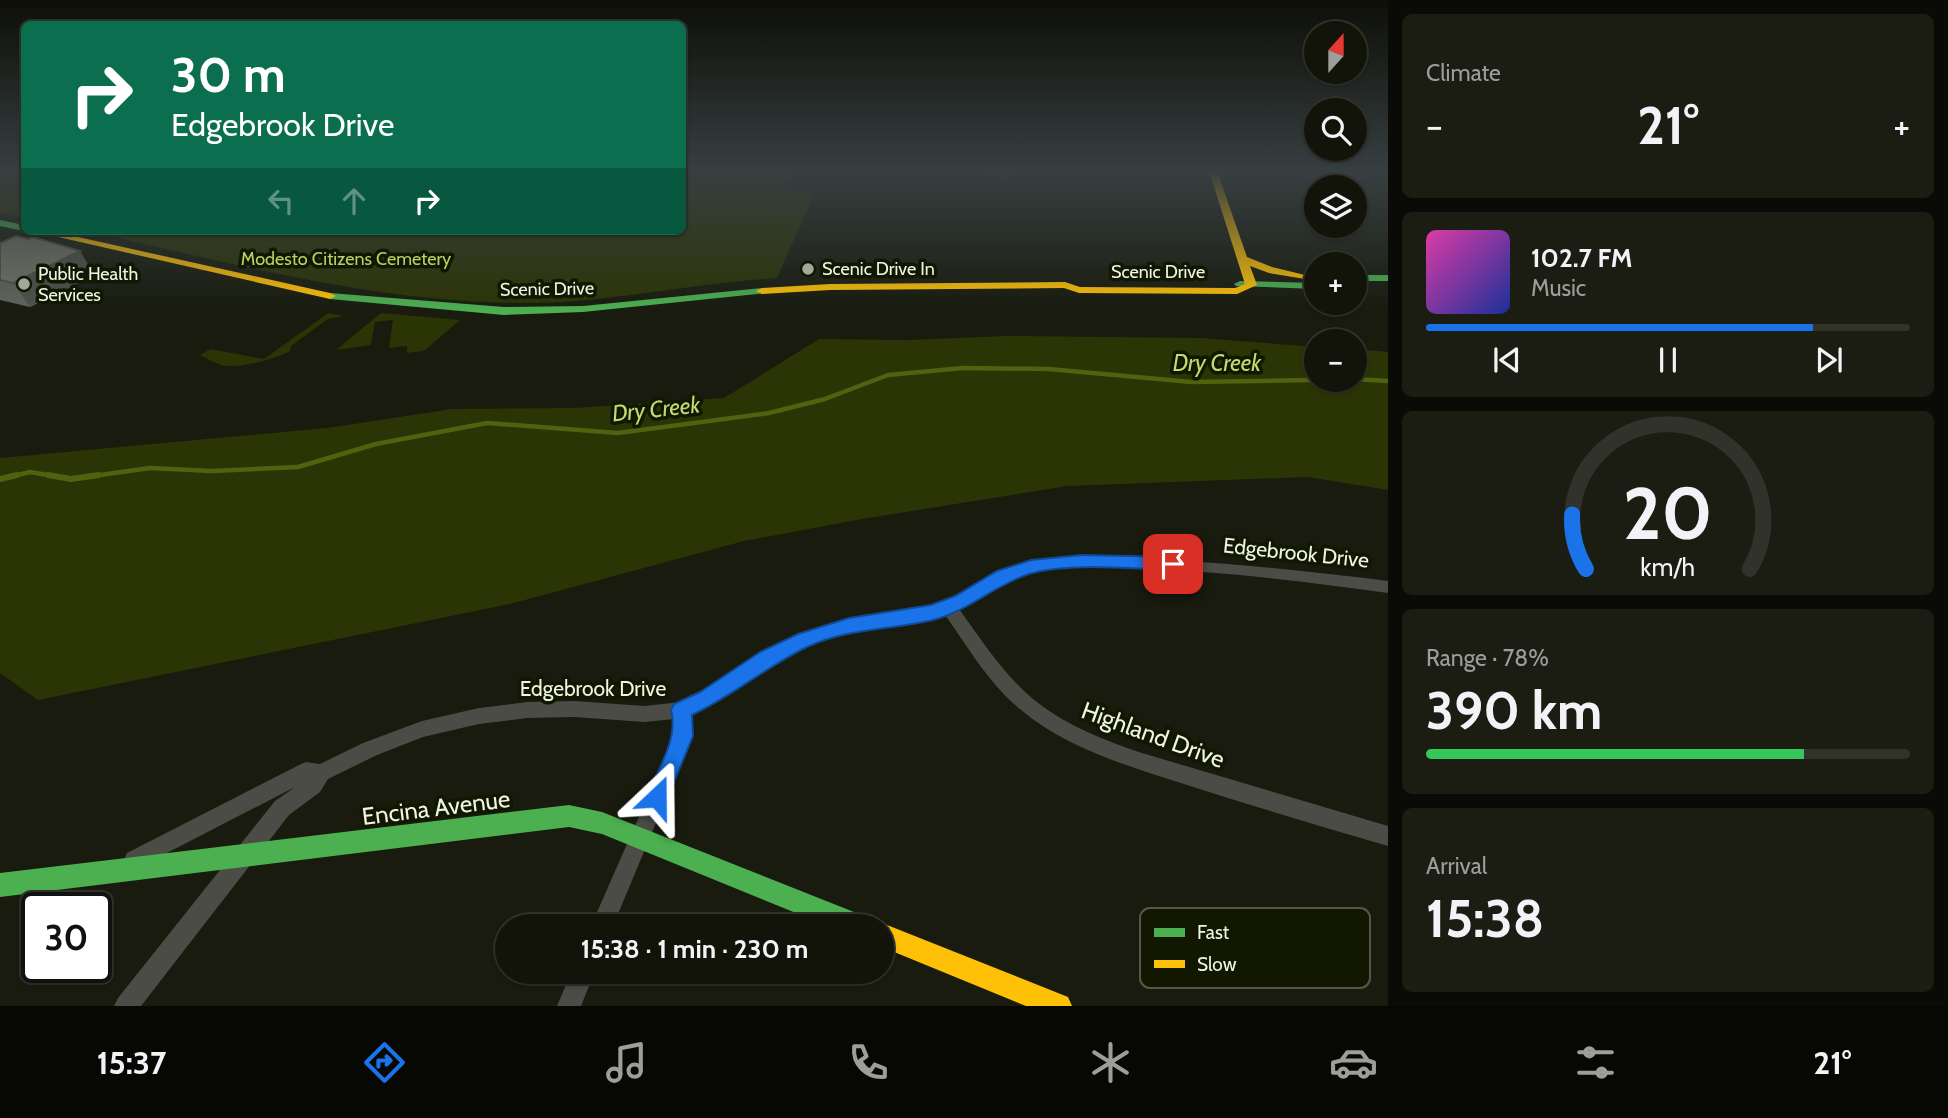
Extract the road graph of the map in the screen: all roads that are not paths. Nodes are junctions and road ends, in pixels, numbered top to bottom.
1 (1228, 218) edge
2 (0, 223) edge
3 (21, 227) edge
4 (55, 235) edge
5 (1241, 258) junction
6 (1304, 277) edge
7 (1367, 278) edge
8 (1388, 278) edge
9 (1251, 285) junction
10 (1304, 286) edge
11 (1367, 286) edge
12 (1388, 286) edge
13 (1388, 587) edge
14 (948, 607) junction
15 (681, 710) junction
16 (321, 773) junction
17 (1388, 836) edge
18 (638, 838) junction
19 (245, 853) junction
20 (112, 870) junction
21 (0, 884) edge
22 (607, 914) edge
23 (829, 914) edge
24 (894, 941) edge
25 (578, 984) edge
26 (1016, 997) edge
27 (126, 1006) edge
28 (569, 1006) edge
29 (1059, 1006) edge

1 - 5 main road
2 - 3 main road
4 - 9 main road, Scenic Drive
5 - 6 main road
5 - 9 main road
7 - 8 main road
9 - 10 main road, Scenic Drive
11 - 12 main road
13 - 14 street, Edgebrook Drive
14 - 15 street, Edgebrook Drive
14 - 17 street, Highland Drive
15 - 16 street, Edgebrook Drive
15 - 18 street
16 - 19 street, Edgebrook Drive
16 - 20 street, Edgebrook Drive
18 - 19 main road, Encina Avenue
18 - 22 street
18 - 23 main road, Encina Avenue
19 - 20 main road, Encina Avenue
19 - 27 street, Edgebrook Drive
20 - 21 main road, Encina Avenue
24 - 26 main road
25 - 28 street
26 - 29 main road

